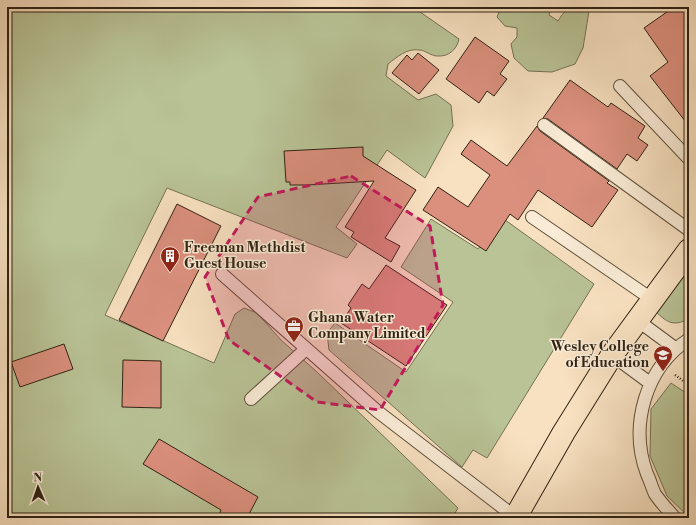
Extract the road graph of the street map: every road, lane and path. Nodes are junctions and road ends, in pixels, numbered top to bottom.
1 (620, 86) dead end
2 (544, 125) dead end
3 (689, 159) edge
4 (532, 217) dead end
5 (689, 230) edge
6 (689, 250) edge
7 (222, 274) dead end
8 (653, 300) junction
9 (637, 320) junction
10 (689, 339) edge
11 (675, 348) junction
12 (306, 349) junction
13 (612, 355) junction
14 (650, 383) junction
15 (251, 399) dead end
16 (515, 517) edge
17 (675, 518) edge

1 - 3 lane
2 - 5 lane
4 - 8 lane
6 - 8 main road
7 - 12 lane
8 - 9 main road
9 - 11 lane
9 - 13 main road
10 - 11 lane
11 - 14 lane
12 - 15 lane
12 - 16 lane
13 - 14 lane
13 - 16 main road
14 - 17 lane

